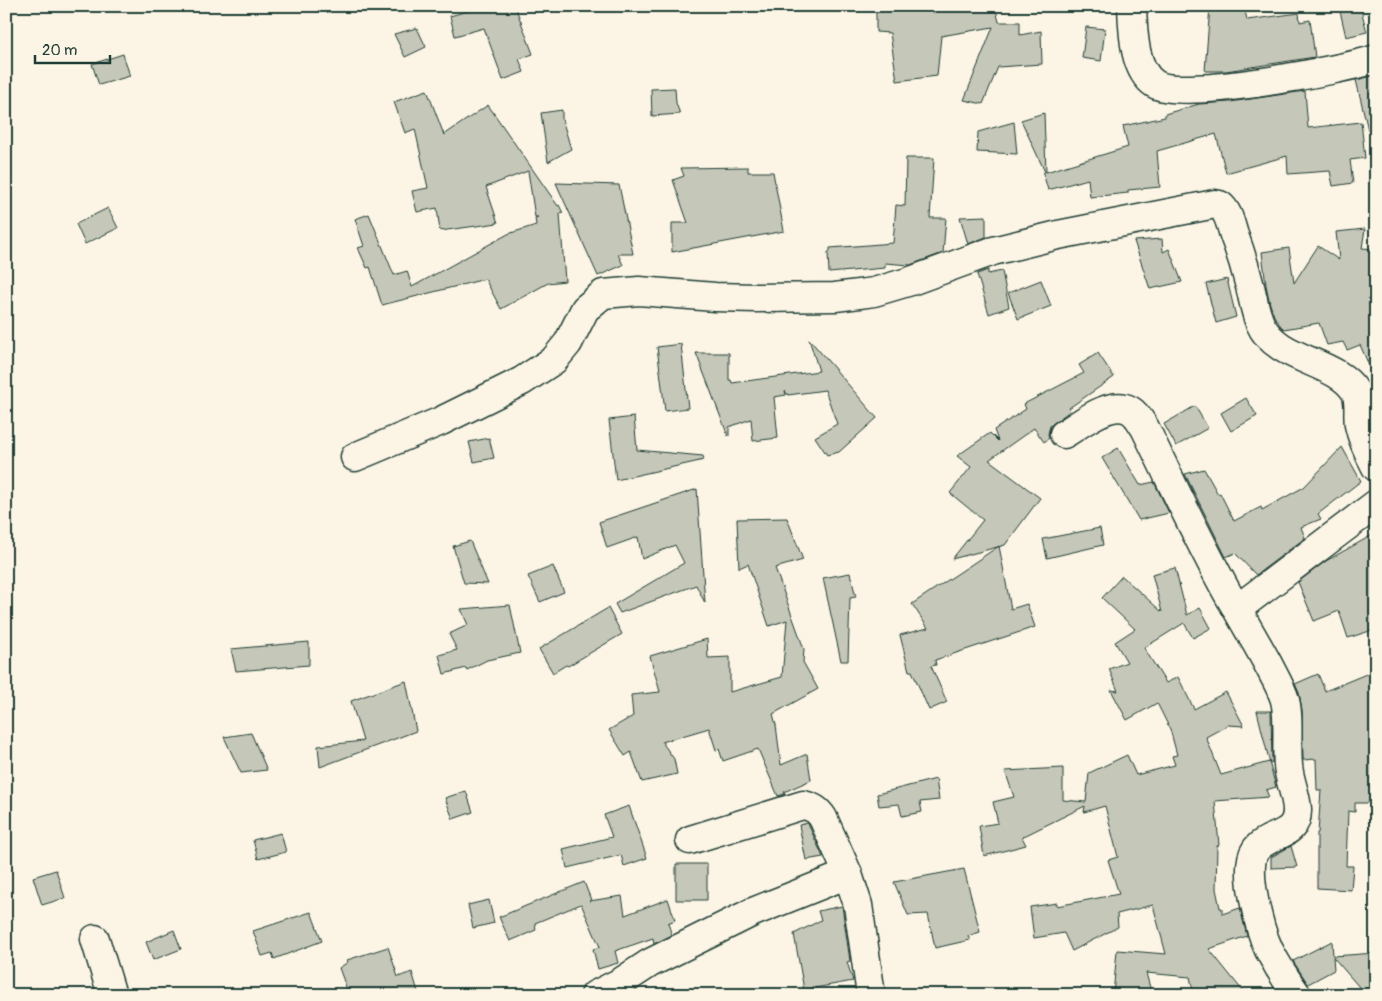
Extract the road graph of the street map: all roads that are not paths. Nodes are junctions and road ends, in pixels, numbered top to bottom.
1 (1132, 6) edge
2 (1376, 59) edge
3 (1064, 434) dead end
4 (355, 457) dead end
5 (1376, 467) edge
6 (1376, 504) edge
7 (1237, 609) junction
8 (690, 840) dead end
9 (848, 874) junction
10 (95, 939) dead end
11 (112, 995) edge
12 (595, 995) edge
13 (871, 995) edge
14 (1297, 995) edge

1 - 2 street
3 - 7 street
4 - 5 street
6 - 7 street
7 - 14 street
8 - 9 street
9 - 12 street
9 - 13 street
10 - 11 street

